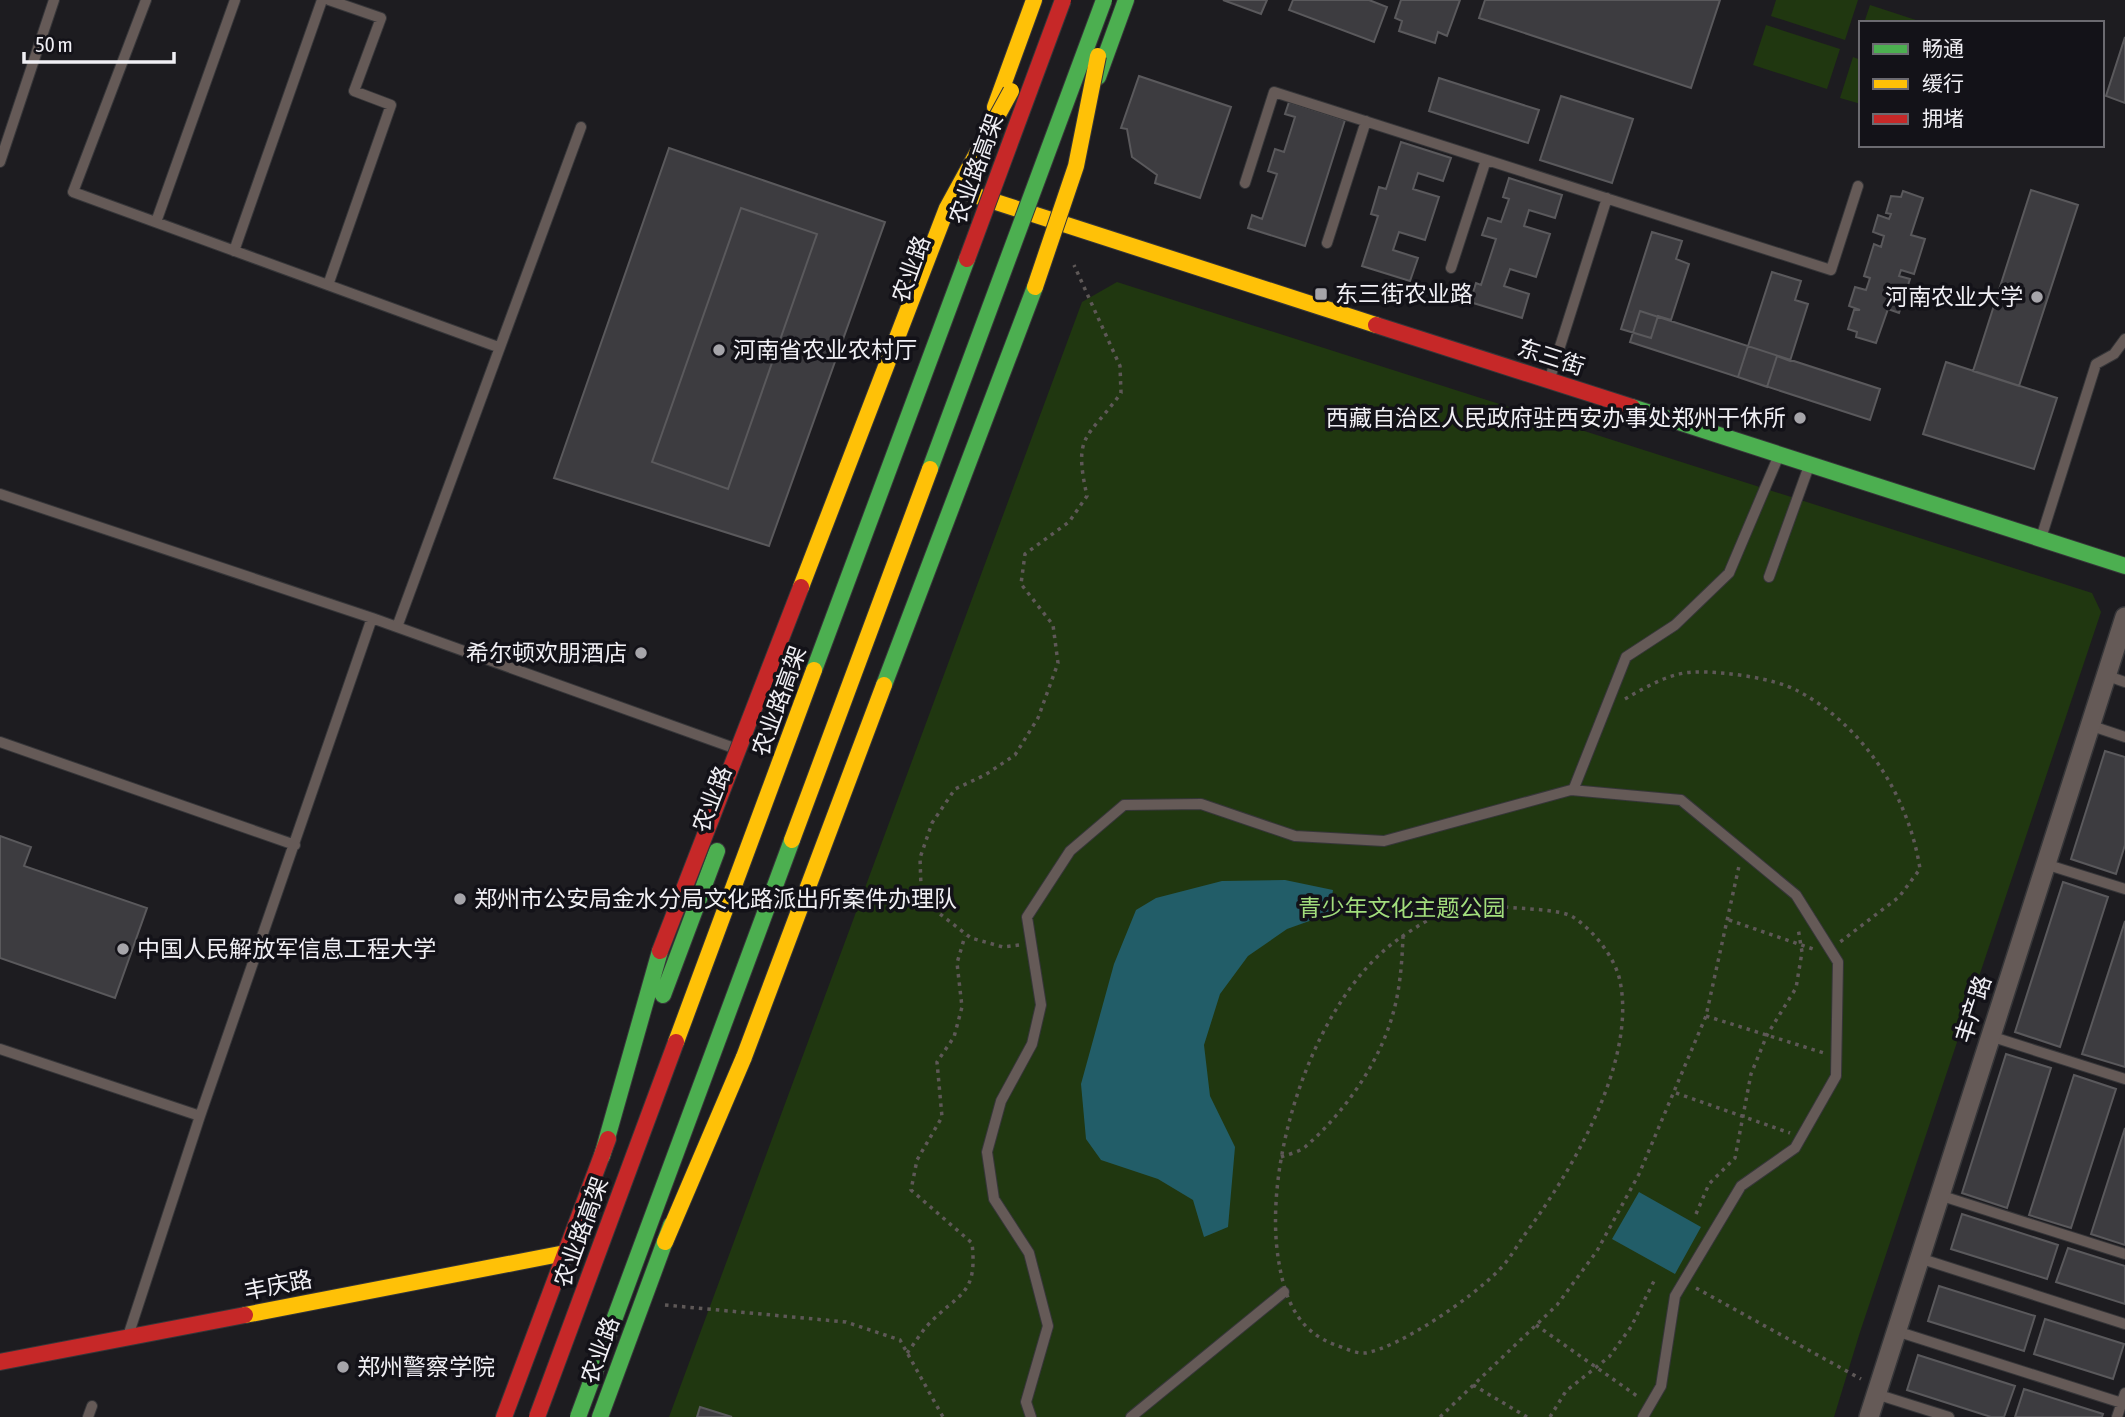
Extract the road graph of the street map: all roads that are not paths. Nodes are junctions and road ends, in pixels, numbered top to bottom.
1 (54, 0) edge
2 (146, 0) edge
3 (235, 0) edge
4 (321, 0) edge
5 (329, 0) edge
6 (1034, 0) edge
7 (1105, 0) edge
8 (1126, 0) edge
9 (1061, 5) edge
10 (1366, 121) junction
11 (581, 127) dead end
12 (1486, 160) junction
13 (0, 162) edge
14 (1245, 183) dead end
15 (1858, 186) dead end
16 (964, 191) junction
17 (1607, 198) junction
18 (1045, 218) junction
19 (156, 222) junction
20 (1327, 243) dead end
21 (234, 251) junction
22 (1451, 268) dead end
23 (328, 285) junction
24 (2125, 339) edge
25 (498, 346) junction
26 (1549, 380) junction
27 (1779, 454) junction
28 (1810, 464) junction
29 (0, 494) edge
30 (2041, 539) junction
31 (2125, 566) edge
32 (1769, 577) dead end
33 (2125, 617) edge
34 (372, 618) junction
35 (397, 627) junction
36 (2105, 675) junction
37 (2125, 682) edge
38 (2089, 725) junction
39 (2125, 737) edge
40 (0, 742) edge
41 (753, 755) junction
42 (1574, 788) dead end
43 (295, 845) junction
44 (2045, 864) junction
45 (2125, 890) edge
46 (1990, 1036) junction
47 (0, 1049) edge
48 (2125, 1079) edge
49 (200, 1116) junction
50 (602, 1156) junction
51 (1939, 1195) junction
52 (665, 1242) junction
53 (565, 1253) junction
54 (2125, 1254) edge
55 (1919, 1258) junction
56 (1284, 1292) road end
57 (2125, 1324) edge
58 (1896, 1331) junction
59 (128, 1336) junction
60 (0, 1362) edge
61 (1877, 1391) junction
62 (2124, 1400) edge
63 (92, 1406) dead end
64 (88, 1417) edge
65 (503, 1417) edge
66 (537, 1417) edge
67 (578, 1417) edge
68 (600, 1417) edge
69 (1031, 1417) edge
70 (1131, 1417) edge
71 (1643, 1417) edge
72 (1869, 1417) edge
73 (1949, 1417) edge
74 (2117, 1417) edge

1 - 13 lane
2 - 19 lane
3 - 19 lane
4 - 21 lane
5 - 23 lane
6 - 16 main road, 农业路
7 - 52 main road, bridge
7 - 67 main road, bridge
8 - 18 main road, 农业路
9 - 50 main road, bridge
9 - 66 main road, 农业路高架, bridge
10 - 12 lane
10 - 14 lane
10 - 20 lane
11 - 25 lane
12 - 17 lane
12 - 22 lane
15 - 17 lane
16 - 18 main road, 东三街
16 - 41 main road, 农业路
17 - 26 lane
18 - 26 main road, 东三街
18 - 52 main road, 农业路
19 - 21 lane
21 - 23 lane
23 - 25 lane
24 - 30 lane
25 - 35 lane
26 - 27 main road, 东三街
27 - 28 main road, 东三街
27 - 42 lane
28 - 30 main road, 东三街
28 - 32 lane
29 - 34 lane
30 - 31 main road, 东三街
33 - 36 street, 丰产路
34 - 35 lane
34 - 43 lane
35 - 41 lane
36 - 37 lane
36 - 38 street, 丰产路
38 - 39 lane
38 - 44 street, 丰产路
40 - 43 lane
41 - 50 main road, 农业路
43 - 49 lane
44 - 45 lane
44 - 46 street, 丰产路
46 - 48 lane
46 - 51 street, 丰产路
47 - 49 lane
49 - 59 lane
50 - 53 main road, 农业路
51 - 54 lane
51 - 55 street, 丰产路
52 - 68 main road, 农业路
53 - 59 main road, 丰庆路
53 - 65 main road, 农业路
55 - 57 lane
55 - 58 street, 丰产路
56 - 70 lane
58 - 61 street, 丰产路
58 - 62 lane
59 - 60 main road, 丰庆路
61 - 72 street, 丰产路
61 - 73 lane
62 - 74 lane
63 - 64 lane
69 - 71 lane

